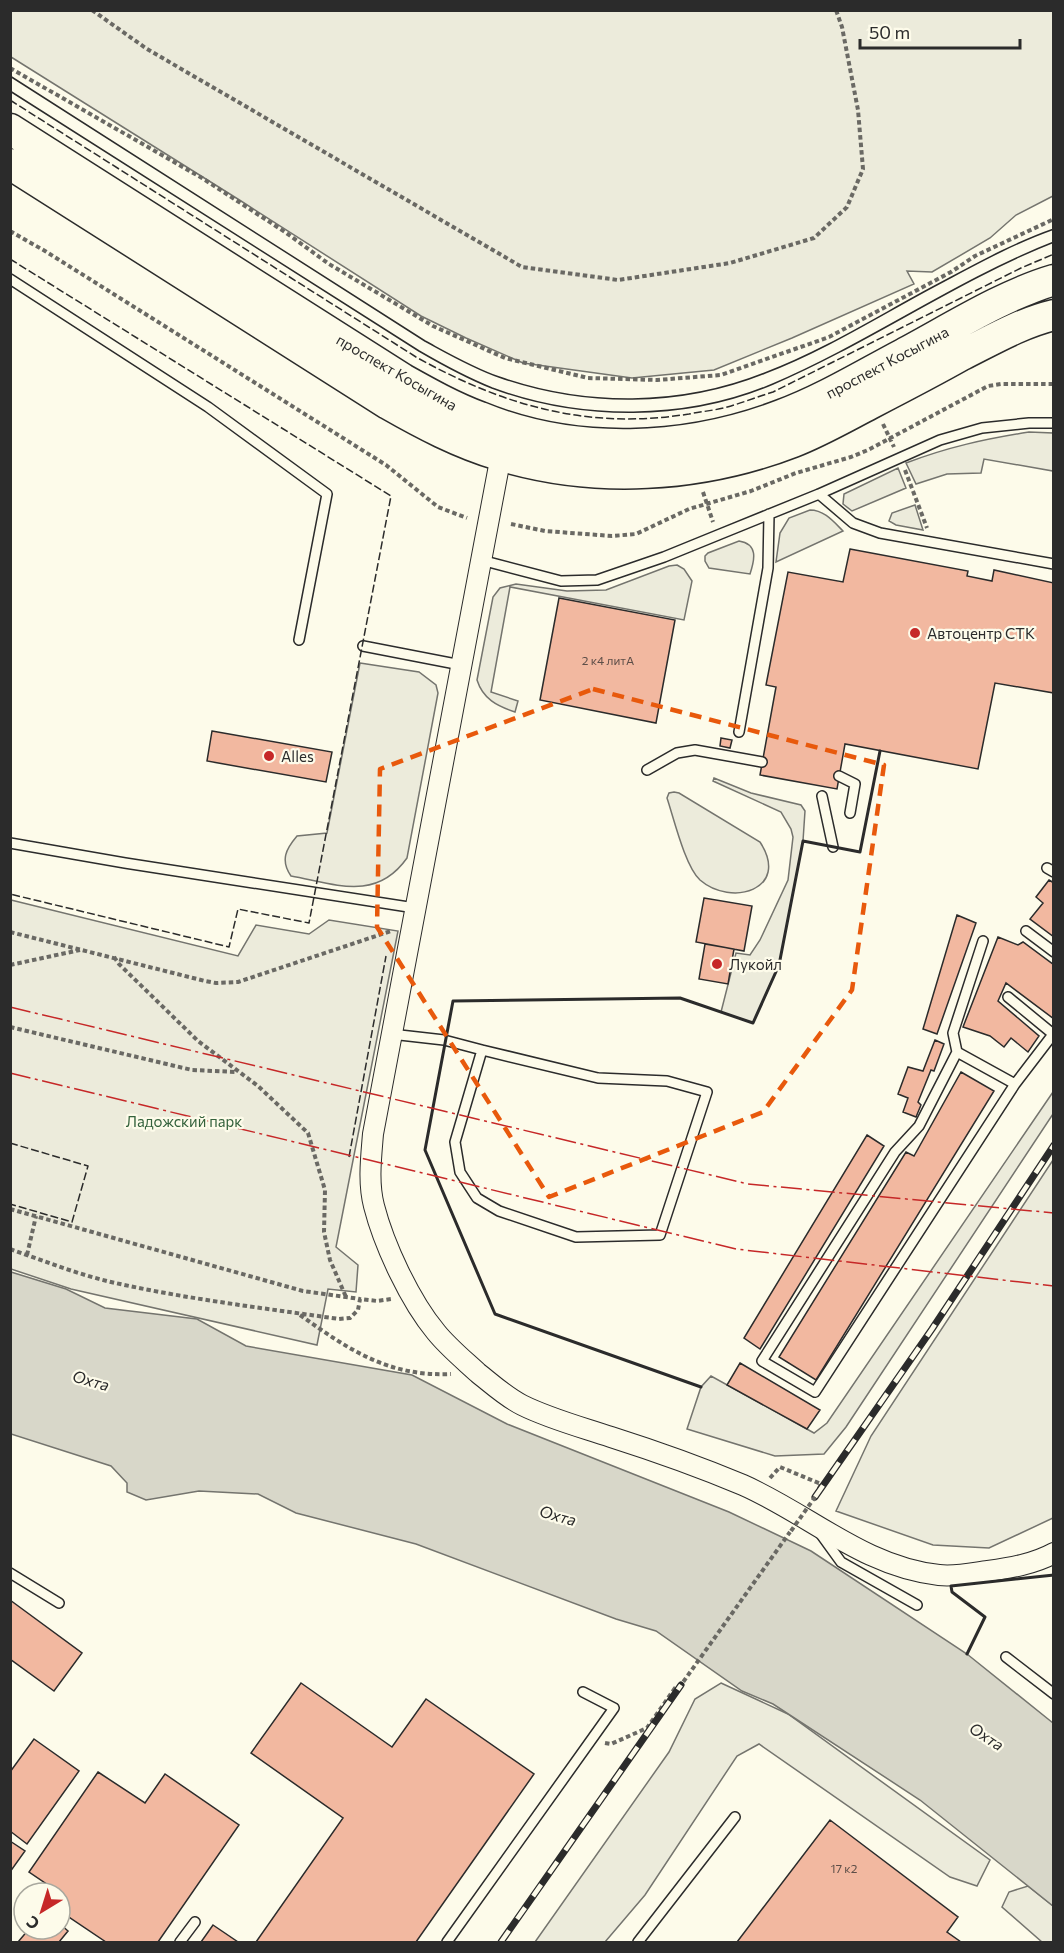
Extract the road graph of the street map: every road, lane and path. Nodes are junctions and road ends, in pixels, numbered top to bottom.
1 (92, 10) edge
2 (836, 10) edge
3 (10, 68) edge
4 (10, 129) edge
5 (10, 164) edge
6 (1053, 219) edge
7 (10, 231) edge
8 (10, 279) edge
9 (1053, 280) edge
10 (1053, 315) edge
11 (881, 421) dead end
12 (1053, 423) edge
13 (501, 455) junction
14 (899, 457) junction
15 (702, 491) dead end
16 (819, 494) junction
17 (769, 514) junction
18 (467, 518) dead end
19 (718, 535) junction
20 (933, 543) junction
21 (481, 560) junction
22 (1053, 564) edge
23 (299, 640) dead end
24 (363, 646) dead end
25 (461, 665) junction
26 (739, 732) dead end
27 (762, 762) dead end
28 (647, 770) dead end
29 (839, 776) dead end
30 (822, 796) dead end
31 (850, 813) dead end
32 (10, 843) edge
33 (833, 847) dead end
34 (413, 916) junction
35 (1026, 931) dead end
36 (10, 932) edge
37 (983, 941) dead end
38 (82, 950) junction
39 (1053, 952) edge
40 (114, 957) junction
41 (10, 965) edge
42 (1008, 997) dead end
43 (10, 1027) edge
44 (1053, 1033) edge
45 (391, 1034) junction
46 (482, 1050) junction
47 (957, 1052) junction
48 (238, 1072) junction
49 (1015, 1084) junction
50 (10, 1209) edge
51 (36, 1216) junction
52 (10, 1248) edge
53 (27, 1255) junction
54 (412, 1295) junction
55 (346, 1297) junction
56 (360, 1299) junction
57 (297, 1313) junction
58 (494, 1387) junction
59 (777, 1471) dead end
60 (816, 1528) junction
61 (1053, 1553) edge
62 (10, 1573) edge
63 (59, 1603) dead end
64 (916, 1605) dead end
65 (1006, 1657) dead end
66 (583, 1692) dead end
67 (1053, 1694) edge
68 (611, 1744) dead end
69 (735, 1817) dead end
70 (195, 1922) dead end
71 (180, 1942) edge
72 (447, 1942) edge
73 (638, 1942) edge

1 - 2 path
3 - 6 path
4 - 9 main road, проспект Косыгина
5 - 13 main road, проспект Косыгина
7 - 18 path
8 - 23 lane
10 - 13 main road, проспект Косыгина
11 - 14 path
12 - 14 lane
13 - 21 street
14 - 16 lane
14 - 20 path
15 - 19 path
16 - 17 lane
16 - 20 lane
17 - 19 lane
17 - 26 lane
19 - 21 lane
20 - 22 lane
21 - 25 street
24 - 25 lane
25 - 34 street
27 - 28 lane
29 - 31 lane
30 - 33 lane
32 - 34 lane
34 - 40 path
34 - 45 street
35 - 39 lane
36 - 38 path
37 - 47 lane
38 - 40 path
38 - 41 path
40 - 48 path
42 - 44 lane
43 - 48 path
44 - 49 lane
45 - 46 lane
45 - 54 street
46 - 46 lane
47 - 49 lane
47 - 49 lane
48 - 55 path
50 - 51 path
51 - 53 path
51 - 55 path
52 - 53 path
53 - 57 path
54 - 56 path
54 - 58 street
55 - 56 path
56 - 57 path
57 - 58 path
58 - 60 street
59 - 68 path, bridge
60 - 61 street
60 - 64 lane
62 - 63 lane
65 - 67 lane
66 - 72 lane
69 - 73 lane
70 - 71 lane

